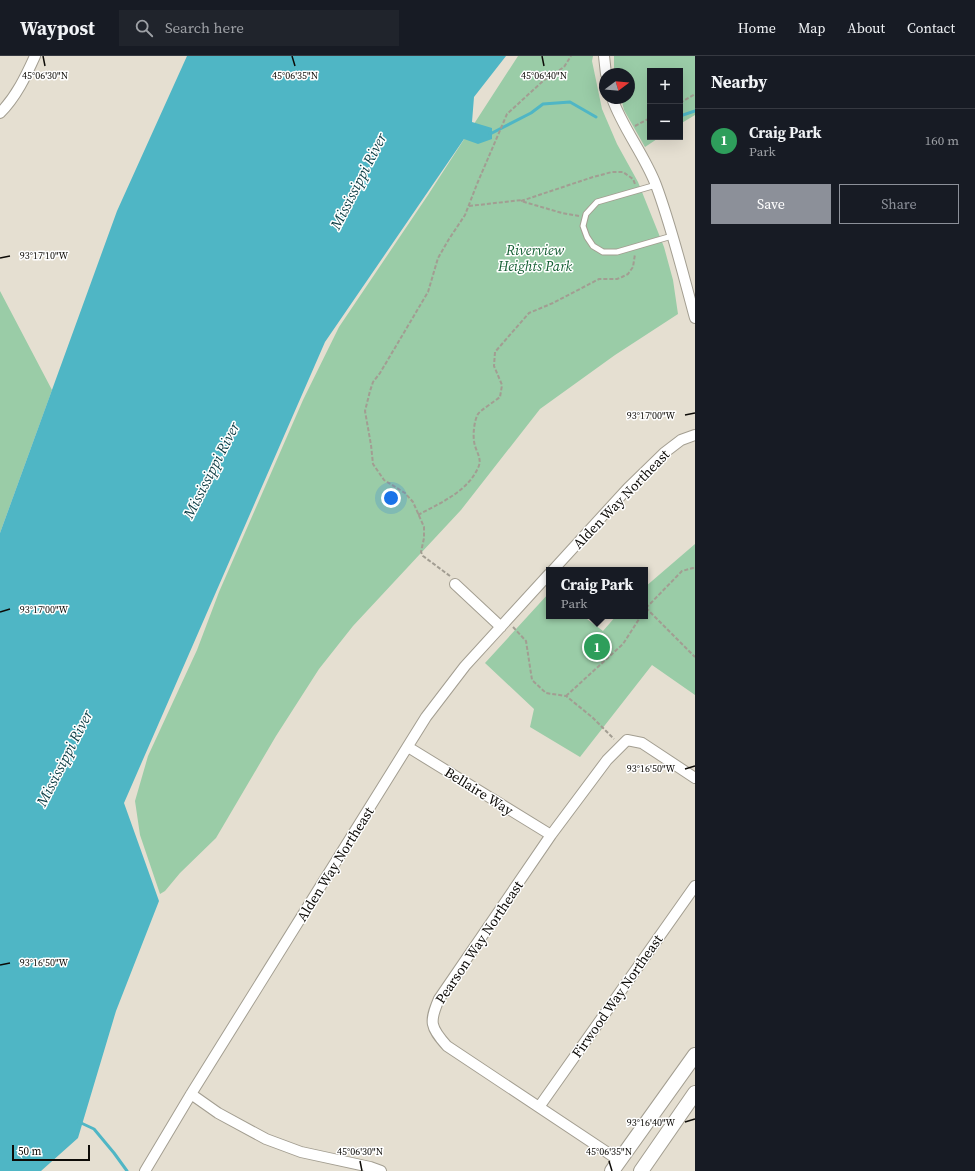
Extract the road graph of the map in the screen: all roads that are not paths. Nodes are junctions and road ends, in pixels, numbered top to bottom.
1 (35, 56) edge
2 (604, 56) edge
3 (605, 68) edge
4 (614, 104) edge
5 (0, 113) edge
6 (656, 185) junction
7 (672, 236) junction
8 (695, 318) edge
9 (695, 435) edge
10 (556, 567) edge
11 (546, 577) edge
12 (455, 584) road end
13 (504, 624) junction
14 (408, 747) junction
15 (695, 778) edge
16 (551, 835) junction
17 (695, 886) edge
18 (695, 1055) edge
19 (695, 1093) edge
20 (191, 1094) junction
21 (539, 1107) junction
22 (616, 1166) edge
23 (144, 1171) edge
24 (381, 1171) edge
25 (640, 1171) edge

1 - 5 street
2 - 3 street
4 - 6 street
6 - 7 street
6 - 7 lane
7 - 8 street
9 - 10 street, Alden Way Northeast
11 - 13 street, Alden Way Northeast
12 - 13 street
13 - 14 street, Alden Way Northeast
14 - 16 street, Bellaire Way
14 - 20 street, Alden Way Northeast
15 - 16 street, Pearson Way Northeast
16 - 21 street, Pearson Way Northeast
17 - 21 street, Firwood Way Northeast
18 - 22 main road
19 - 25 main road
20 - 23 street, Alden Way Northeast
20 - 24 street
21 - 22 street, Pearson Way Northeast

